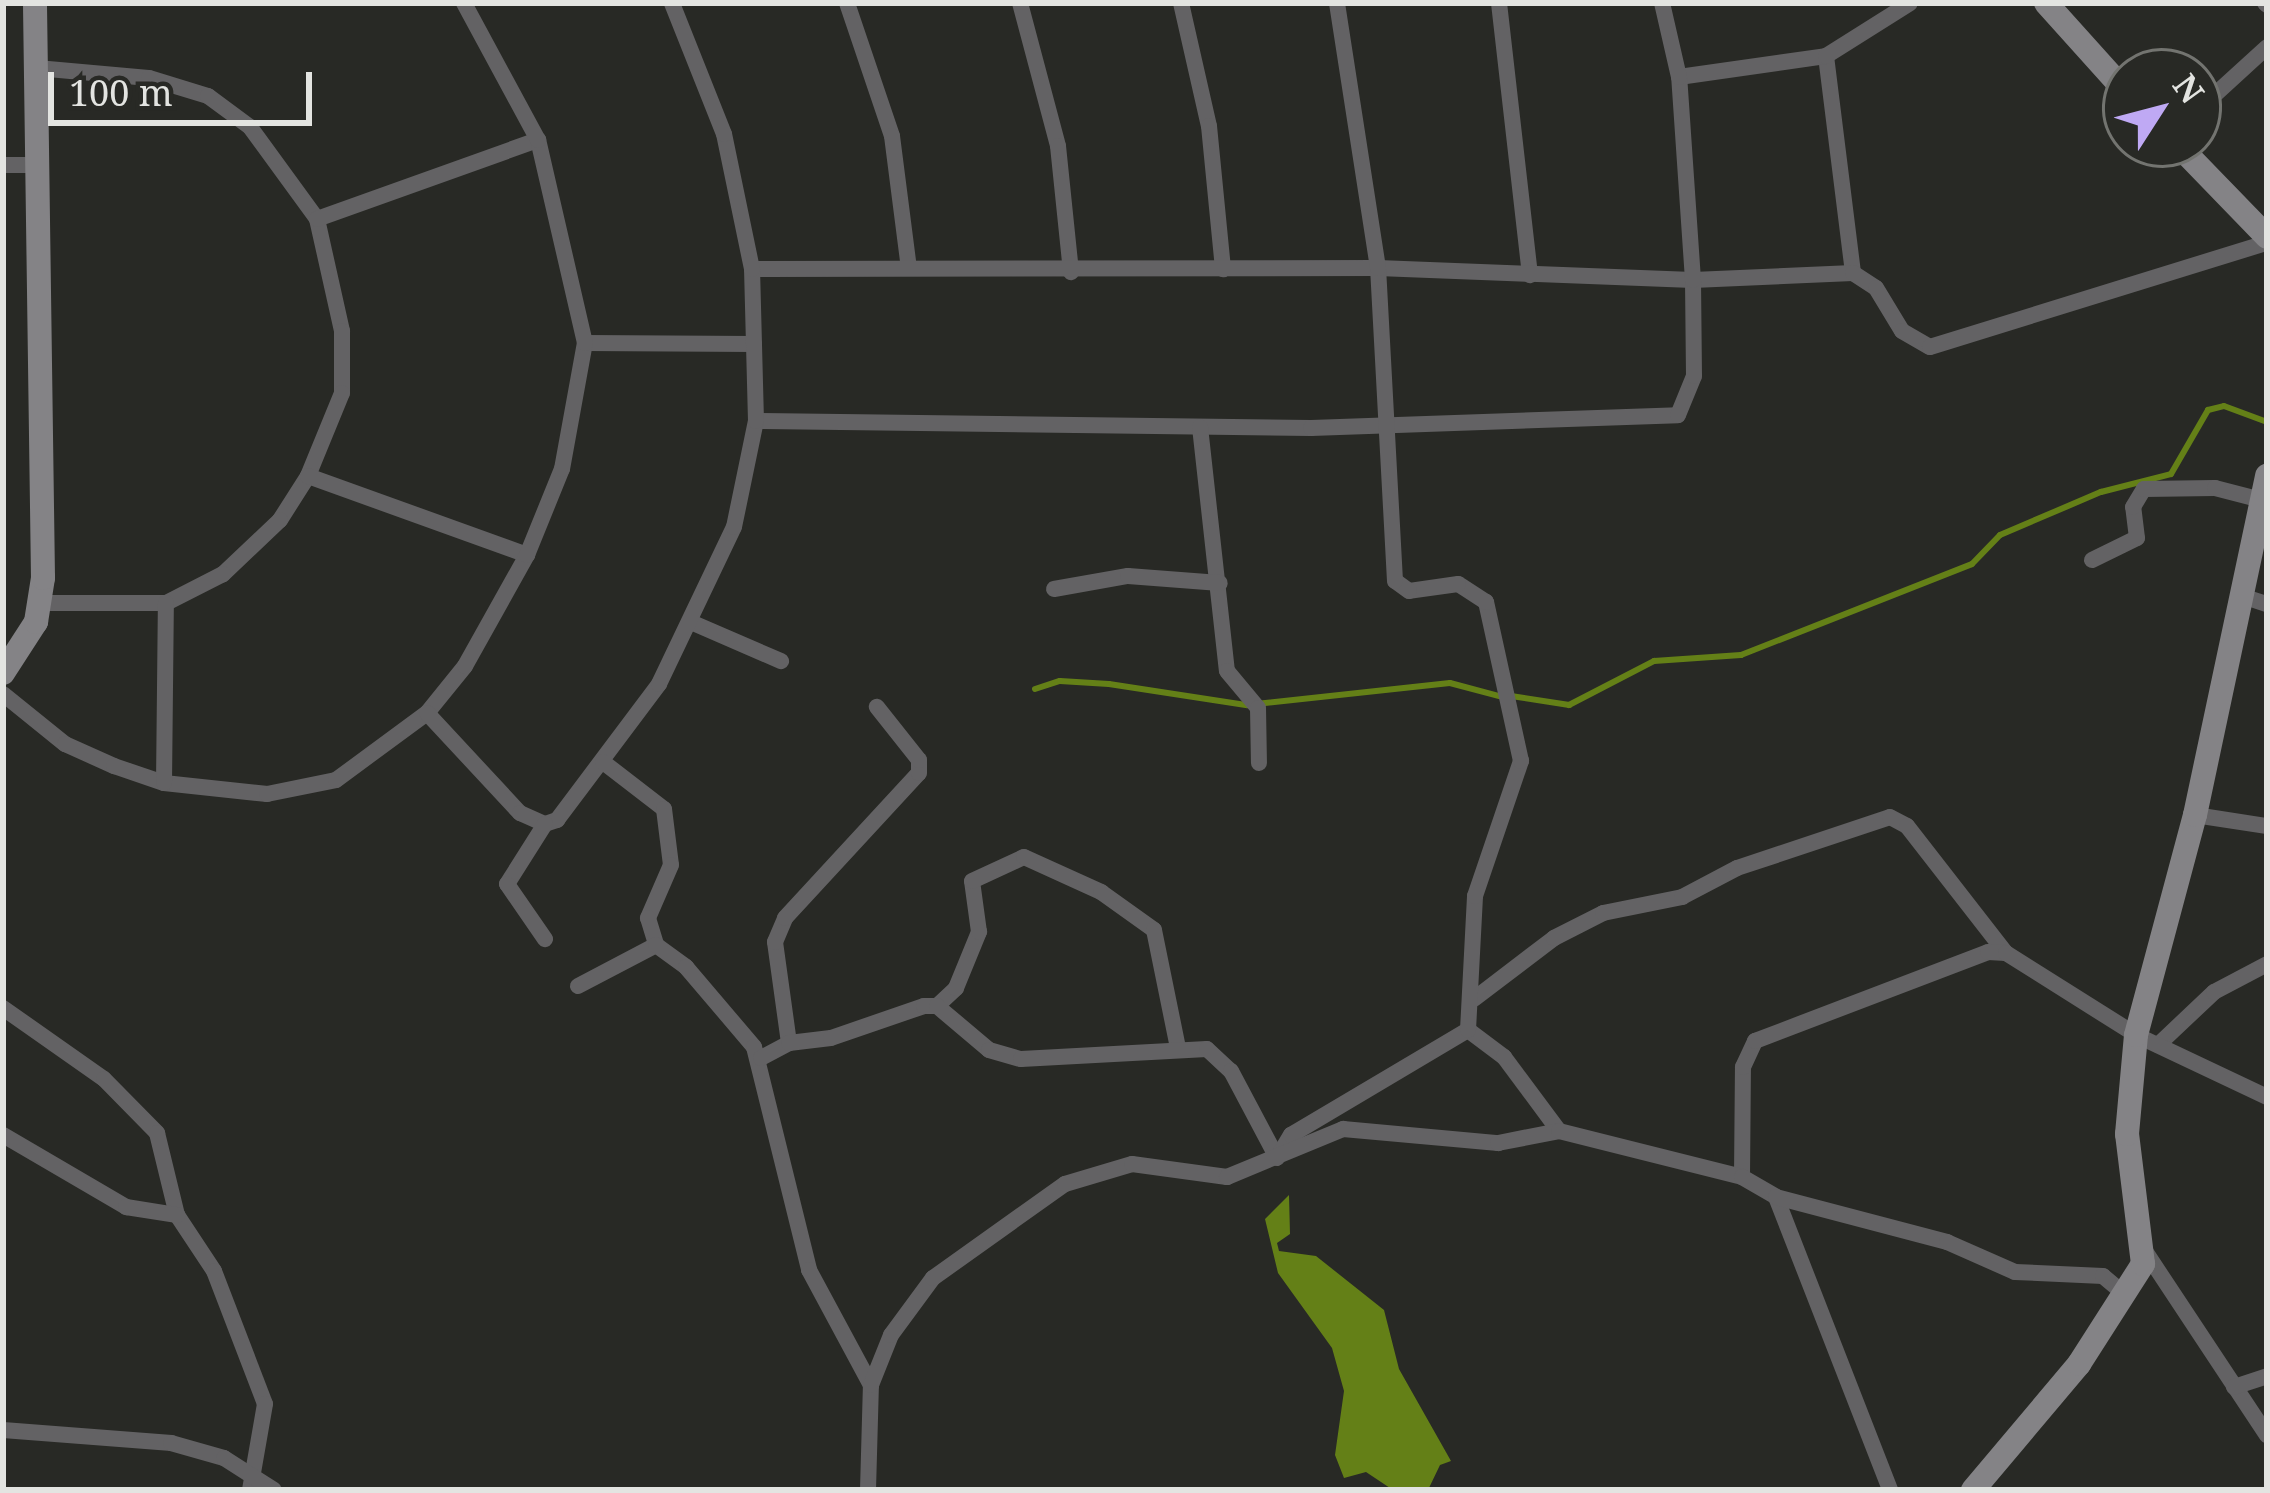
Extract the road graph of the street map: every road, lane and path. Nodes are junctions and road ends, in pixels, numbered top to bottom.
1 (35, 3) edge
2 (464, 3) edge
3 (672, 3) edge
4 (847, 3) edge
5 (1019, 3) edge
6 (1181, 3) edge
7 (1337, 3) edge
8 (1498, 3) edge
9 (1662, 3) edge
10 (1910, 3) edge
11 (2046, 3) edge
12 (2267, 47) edge
13 (1826, 56) junction
14 (2102, 65) edge
15 (37, 68) junction
16 (1679, 77) junction
17 (2222, 88) edge
18 (538, 140) junction
19 (3, 165) edge
20 (39, 165) junction
21 (2200, 168) edge
22 (317, 219) junction
23 (2267, 240) edge
24 (910, 268) junction
25 (1378, 268) junction
26 (752, 269) junction
27 (1223, 269) junction
28 (1071, 272) junction
29 (1853, 273) junction
30 (1530, 275) junction
31 (1693, 280) junction
32 (585, 343) junction
33 (754, 344) junction
34 (756, 421) junction
35 (1383, 424) junction
36 (1200, 427) junction
37 (308, 476) junction
38 (2264, 488) edge
39 (527, 555) junction
40 (2092, 560) dead end
41 (1220, 583) junction
42 (1054, 589) dead end
43 (2255, 600) edge
44 (41, 603) junction
45 (166, 603) junction
46 (694, 623) junction
47 (781, 661) dead end
48 (3, 673) edge
49 (3, 694) edge
50 (877, 707) dead end
51 (428, 712) junction
52 (603, 762) junction
53 (1259, 763) dead end
54 (164, 783) junction
55 (2195, 815) junction
56 (545, 824) junction
57 (2267, 826) edge
58 (545, 939) dead end
59 (656, 945) junction
60 (2006, 953) junction
61 (2267, 964) edge
62 (578, 986) dead end
63 (1474, 1000) junction
64 (937, 1006) junction
65 (3, 1008) edge
66 (1468, 1030) junction
67 (2147, 1040) junction
68 (789, 1042) junction
69 (1178, 1048) junction
70 (761, 1058) junction
71 (2267, 1097) edge
72 (1559, 1131) junction
73 (3, 1136) edge
74 (1277, 1158) junction
75 (1742, 1178) junction
76 (1775, 1197) junction
77 (177, 1215) junction
78 (2145, 1251) junction
79 (2126, 1295) junction
80 (2267, 1376) edge
81 (871, 1385) junction
82 (2234, 1388) junction
83 (3, 1430) edge
84 (2267, 1435) edge
85 (252, 1484) edge
86 (274, 1490) edge
87 (868, 1490) edge
88 (1890, 1490) edge
89 (1973, 1490) edge

1 - 15 street
2 - 18 street
3 - 26 street
4 - 24 street
5 - 28 street
6 - 27 street
7 - 25 street
8 - 30 street
9 - 16 street
10 - 13 street
11 - 14 street
12 - 17 street
13 - 16 street
13 - 29 street
15 - 20 street
15 - 22 street
16 - 31 street
18 - 22 street
18 - 32 street
19 - 20 street
20 - 44 street
21 - 23 street
22 - 37 street
23 - 29 street
24 - 26 street
24 - 28 street
25 - 27 street
25 - 30 street
25 - 35 street
26 - 33 street
27 - 28 street
29 - 31 street
30 - 31 street
31 - 35 street
32 - 33 street
32 - 39 street
33 - 34 street
34 - 36 street
34 - 46 street
35 - 36 street
35 - 63 street
36 - 41 street
37 - 39 street
37 - 45 street
38 - 40 street
38 - 43 street
39 - 51 street
41 - 42 street
41 - 53 street
43 - 55 street
44 - 45 street
44 - 48 street
45 - 54 street
46 - 47 street
46 - 52 street
49 - 54 street
50 - 68 street
51 - 54 street
51 - 56 street
52 - 56 street
52 - 59 street
55 - 57 street
55 - 67 street
56 - 58 street
59 - 62 street
59 - 70 street
60 - 63 street
60 - 67 street
60 - 75 street
61 - 67 street
63 - 66 street
64 - 68 street
64 - 69 street
64 - 69 street
65 - 77 street
66 - 72 street
66 - 74 street
67 - 71 street
67 - 78 street
68 - 70 street
69 - 74 street
70 - 81 street
72 - 74 street
72 - 75 street
73 - 77 street
74 - 81 street
75 - 76 street
76 - 79 street
76 - 88 street
77 - 85 street
78 - 79 street
78 - 82 street
79 - 89 street
80 - 82 street
81 - 87 street
82 - 84 street
83 - 85 street
85 - 86 street

